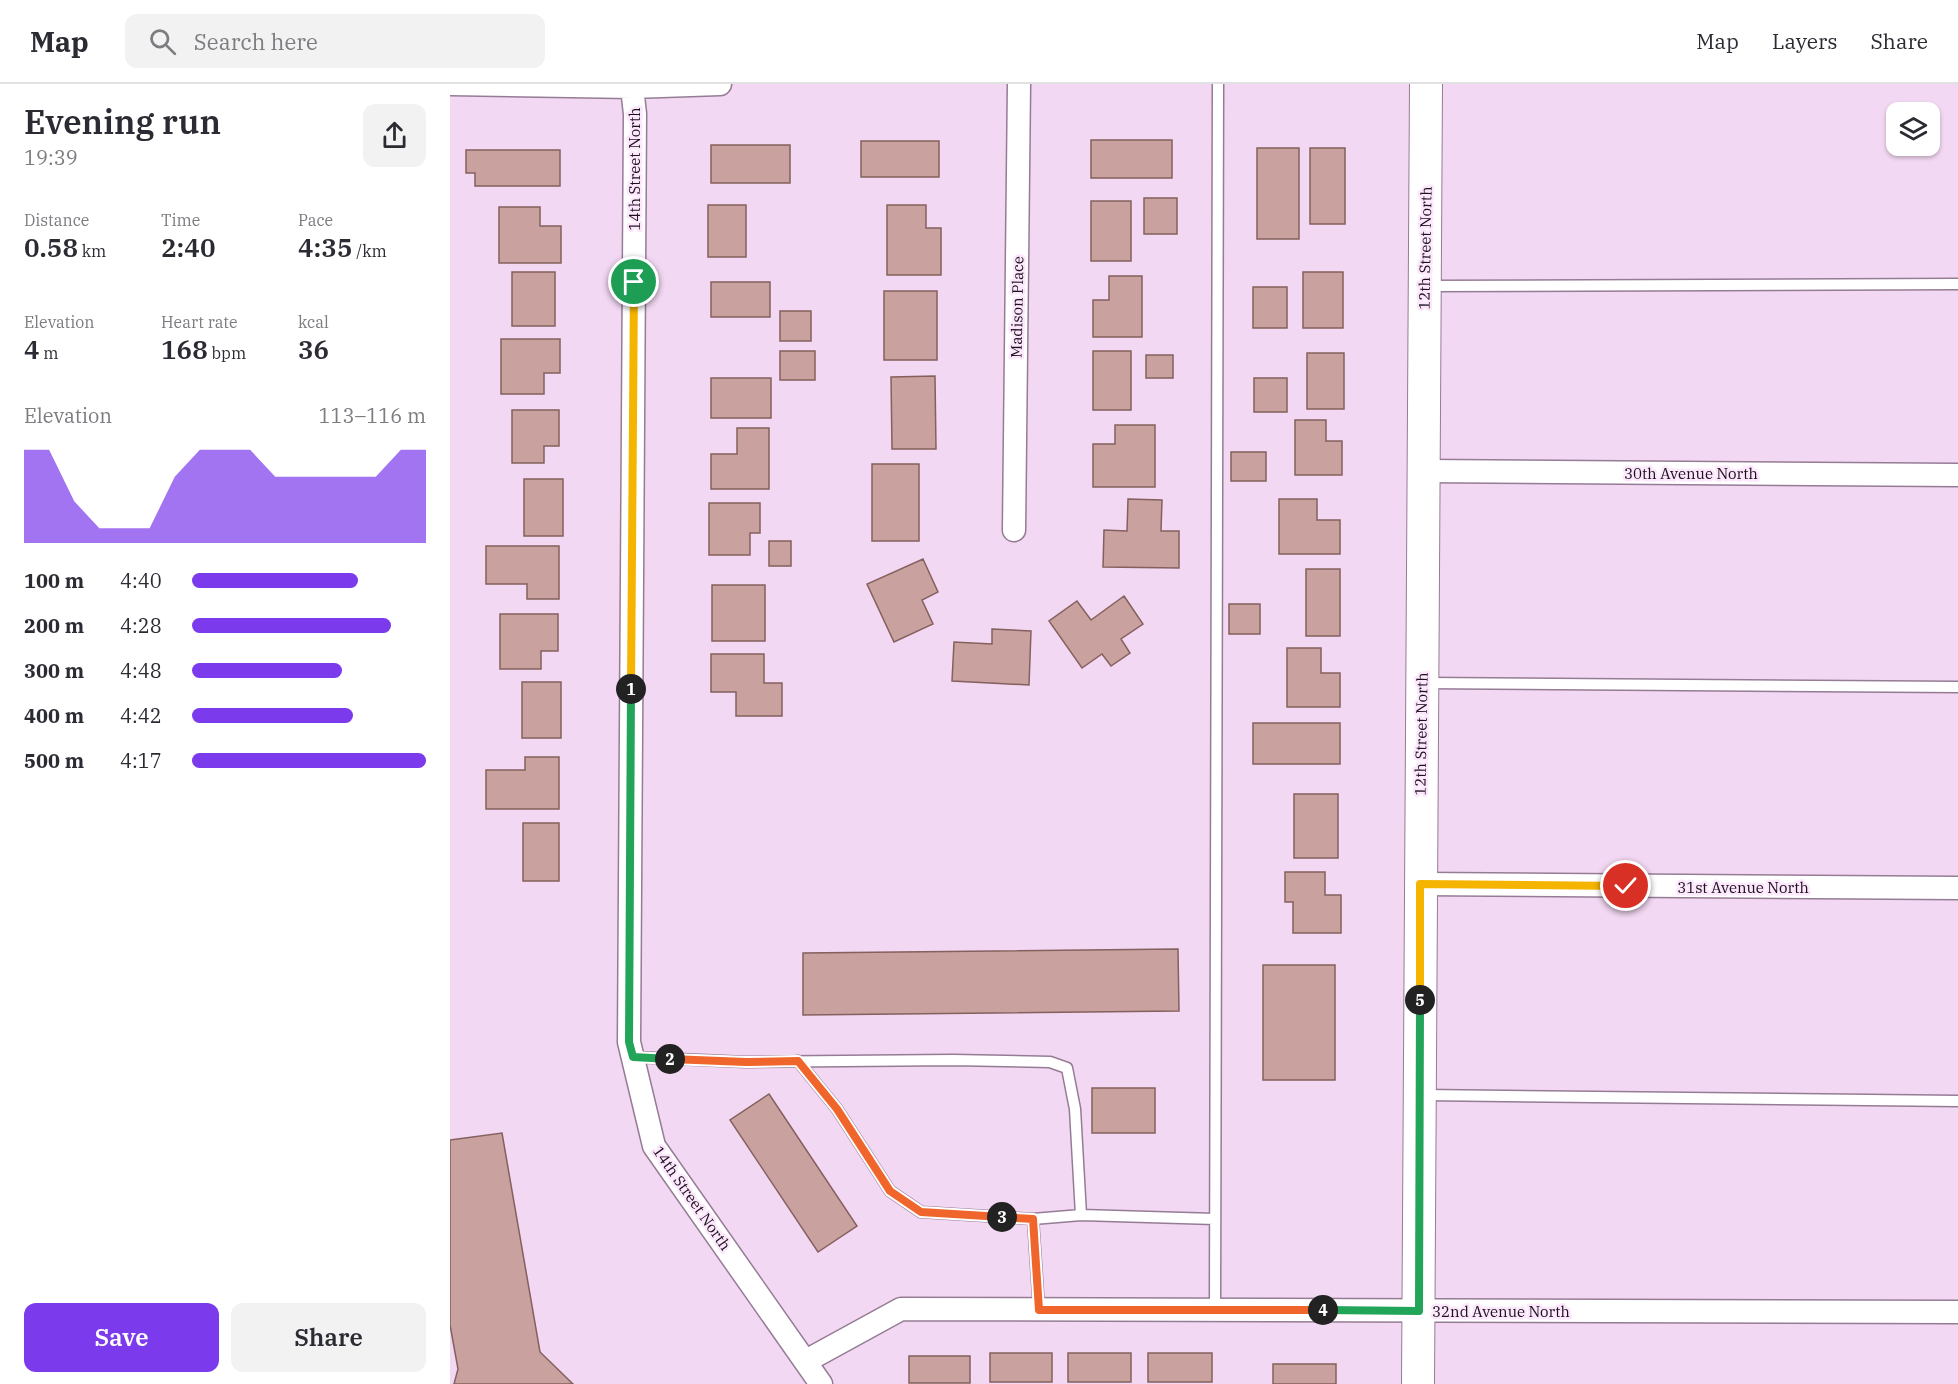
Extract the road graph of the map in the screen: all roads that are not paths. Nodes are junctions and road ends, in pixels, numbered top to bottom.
1 (450, 84) edge
2 (720, 84) edge
3 (1020, 84) edge
4 (1218, 84) edge
5 (1426, 84) edge
6 (641, 86) edge
7 (1958, 284) edge
8 (1425, 286) junction
9 (1423, 471) junction
10 (1958, 475) edge
11 (1014, 530) dead end
12 (1422, 683) junction
13 (1958, 687) edge
14 (1420, 884) junction
15 (1958, 888) edge
16 (633, 1057) junction
17 (798, 1061) junction
18 (1419, 1095) junction
19 (1958, 1101) edge
20 (1081, 1215) junction
21 (1033, 1219) junction
22 (1215, 1219) junction
23 (1039, 1310) junction
24 (1215, 1310) junction
25 (1419, 1311) junction
26 (1958, 1312) edge
27 (806, 1361) junction
28 (821, 1384) edge
29 (1418, 1384) edge

1 - 6 street
2 - 6 street
3 - 11 street, Madison Place
4 - 22 lane
5 - 8 street, 12th Street North
6 - 16 street, 14th Street North
7 - 8 lane
8 - 9 street, 12th Street North
9 - 10 street, 30th Avenue North
9 - 12 street, 12th Street North
12 - 13 lane
12 - 14 street, 12th Street North
14 - 15 street, 31st Avenue North
14 - 18 street, 12th Street North
16 - 17 lane
16 - 27 street, 14th Street North
17 - 20 lane
17 - 21 lane
18 - 19 lane
18 - 25 street, 12th Street North
20 - 21 lane
20 - 22 lane
21 - 23 lane
22 - 24 lane
23 - 24 street, 32nd Avenue North
23 - 27 street, 32nd Avenue North
24 - 25 street, 32nd Avenue North
25 - 26 street, 32nd Avenue North
25 - 29 street, 12th Street North
27 - 28 street, 14th Street North

